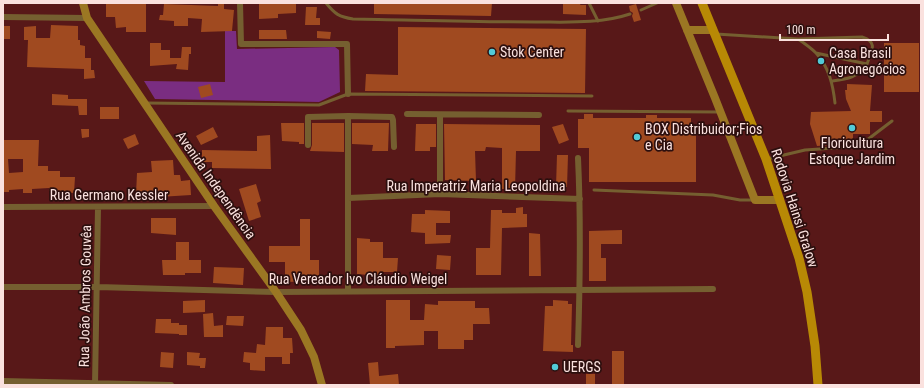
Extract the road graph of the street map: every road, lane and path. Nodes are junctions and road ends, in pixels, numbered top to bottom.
1 (83, 3) edge
2 (240, 3) edge
3 (326, 3) edge
4 (589, 3) edge
5 (658, 3) edge
6 (676, 3) edge
7 (702, 3) edge
8 (640, 10) dead end
9 (630, 14) dead end
10 (3, 17) edge
11 (87, 18) junction
12 (598, 21) junction
13 (687, 30) junction
14 (714, 32) junction
15 (798, 39) junction
16 (816, 53) junction
17 (866, 64) junction
18 (832, 81) junction
19 (348, 94) junction
20 (592, 96) dead end
21 (144, 103) junction
22 (835, 103) dead end
23 (568, 111) dead end
24 (721, 112) junction
25 (408, 114) dead end
26 (440, 115) junction
27 (539, 115) dead end
28 (348, 116) junction
29 (892, 121) dead end
30 (308, 145) dead end
31 (394, 147) dead end
32 (578, 158) dead end
33 (766, 159) junction
34 (594, 190) dead end
35 (440, 194) junction
36 (348, 198) junction
37 (580, 199) junction
38 (755, 200) junction
39 (780, 200) junction
40 (214, 206) junction
41 (3, 207) edge
42 (98, 208) junction
43 (3, 287) edge
44 (98, 287) junction
45 (580, 289) junction
46 (713, 289) dead end
47 (276, 292) junction
48 (348, 292) junction
49 (578, 345) dead end
50 (3, 381) edge
51 (95, 384) edge
52 (171, 385) edge
53 (322, 385) edge
54 (818, 385) edge

1 - 11 main road, Avenida Independência
2 - 19 street
3 - 12 lane
4 - 12 lane
5 - 8 lane
6 - 13 main road
7 - 14 main road, Rodovia Hainsi Gralow
9 - 12 lane
10 - 11 street
11 - 21 main road, Avenida Independência
13 - 14 main road
13 - 24 main road
14 - 15 lane
14 - 33 main road, Rodovia Hainsi Gralow
15 - 16 lane
15 - 17 lane
16 - 17 lane
16 - 18 lane
17 - 18 lane
18 - 22 lane
19 - 20 lane
19 - 21 lane
21 - 40 main road, Avenida Independência
23 - 24 lane
24 - 38 main road
25 - 26 street
26 - 27 street
26 - 35 street
28 - 30 street
28 - 31 street
28 - 36 street
29 - 33 lane
32 - 37 street
33 - 39 main road, Rodovia Hainsi Gralow
34 - 38 lane
35 - 36 street, Rua Imperatriz Maria Leopoldina
35 - 37 street, Rua Imperatriz Maria Leopoldina
36 - 48 street
37 - 45 street
38 - 39 main road
39 - 54 main road, Rodovia Hainsi Gralow
40 - 42 street, Rua Germano Kessler
40 - 47 main road, Avenida Independência
41 - 42 street, Rua Germano Kessler
42 - 44 street, Rua João Ambros Gouvêa
43 - 44 street, Rua Vereador Ivo Cláudio Weigel
44 - 47 street, Rua Vereador Ivo Cláudio Weigel
44 - 51 street, Rua João Ambros Gouvêa
45 - 46 street, Rua Vereador Ivo Cláudio Weigel
45 - 48 street, Rua Vereador Ivo Cláudio Weigel
45 - 49 street
47 - 48 street, Rua Vereador Ivo Cláudio Weigel
47 - 53 main road, Avenida Independência
50 - 51 street
51 - 52 street

